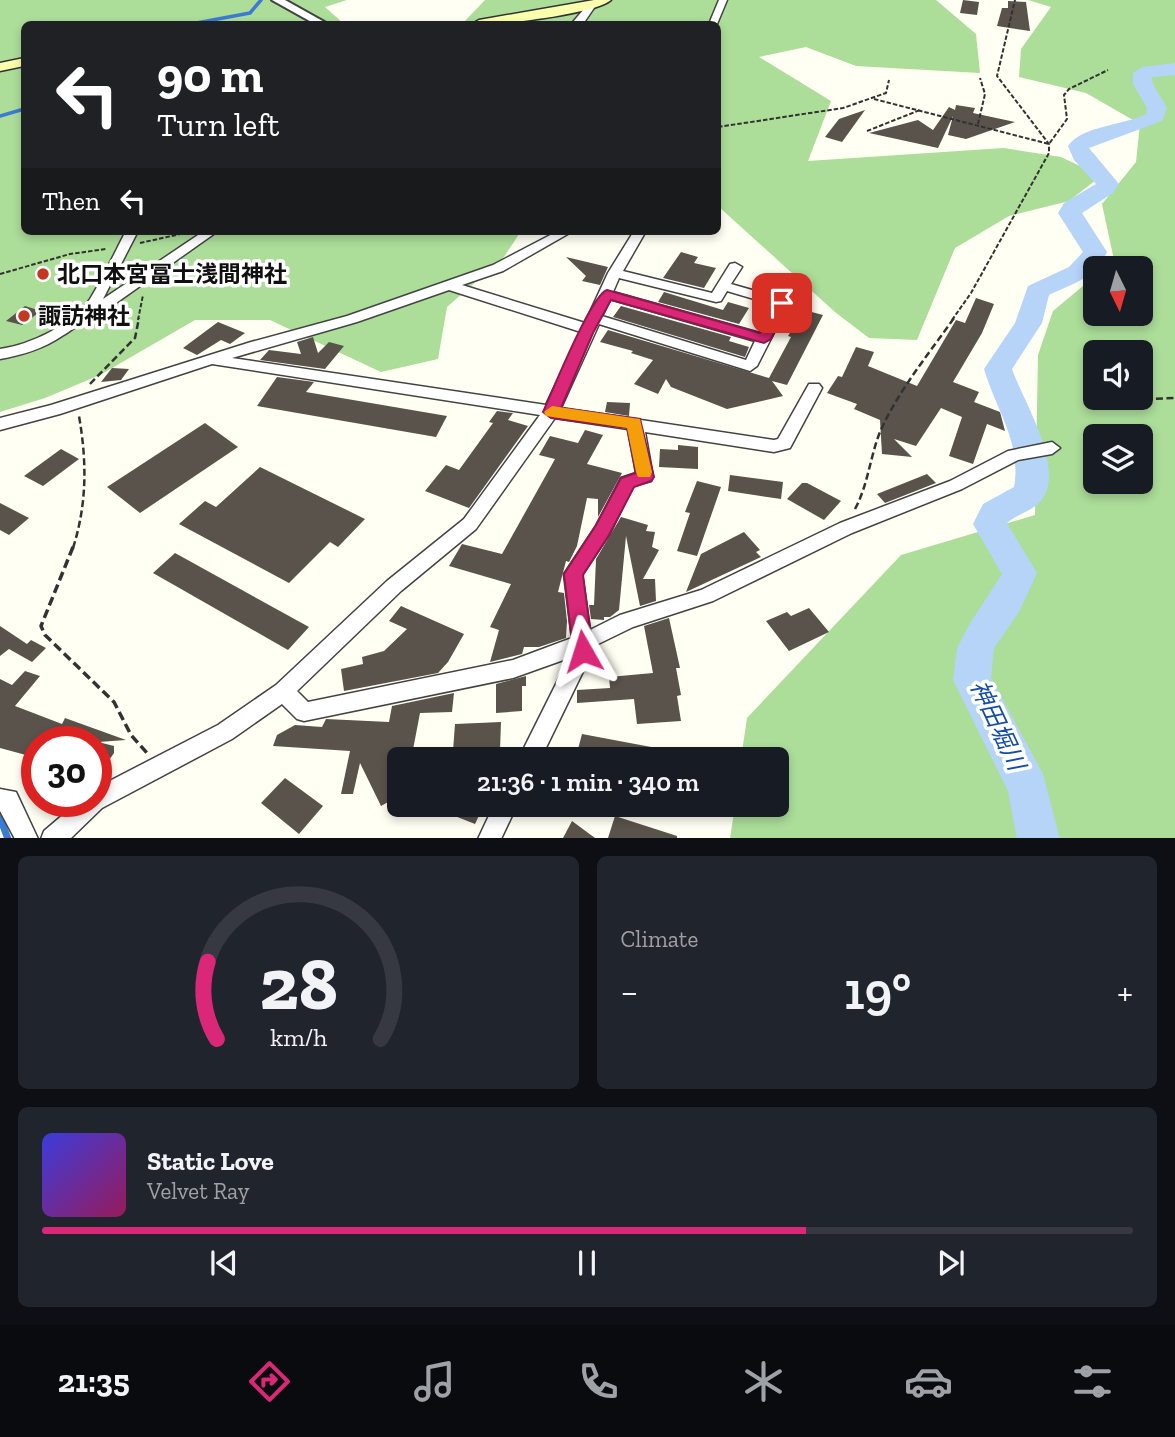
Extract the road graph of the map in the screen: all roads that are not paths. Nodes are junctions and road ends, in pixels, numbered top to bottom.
1 (277, 0) edge
2 (723, 0) edge
3 (598, 3) edge
4 (316, 21) edge
5 (496, 21) edge
6 (579, 21) edge
7 (714, 21) edge
8 (21, 63) edge
9 (0, 67) edge
10 (130, 235) edge
11 (206, 235) edge
12 (560, 235) edge
13 (638, 235) edge
14 (735, 267) dead end
15 (615, 273) junction
16 (448, 285) junction
17 (723, 286) junction
18 (607, 294) junction
19 (90, 308) junction
20 (591, 323) junction
21 (764, 339) junction
22 (0, 354) edge
23 (210, 359) junction
24 (814, 388) dead end
25 (551, 412) junction
26 (635, 423) junction
27 (0, 424) edge
28 (1052, 448) dead end
29 (583, 640) junction
30 (283, 691) junction
31 (535, 747) edge
32 (112, 792) edge
33 (0, 800) edge
34 (76, 817) edge
35 (500, 817) edge
36 (27, 838) edge
37 (52, 838) edge
38 (489, 838) edge

1 - 4 street
2 - 7 street
3 - 5 main road
3 - 6 street
8 - 9 main road
10 - 19 street
11 - 19 street
12 - 16 street
13 - 15 street
14 - 17 street
15 - 17 street
15 - 18 street
16 - 20 street
16 - 23 street
17 - 21 street
18 - 20 street
18 - 21 street
19 - 22 street
20 - 21 street
20 - 25 street
23 - 25 street
23 - 27 street
24 - 26 street
25 - 26 street
25 - 30 street
26 - 29 street
28 - 29 street
29 - 30 street
29 - 31 street
30 - 32 street
33 - 36 street
34 - 37 street
35 - 38 street

